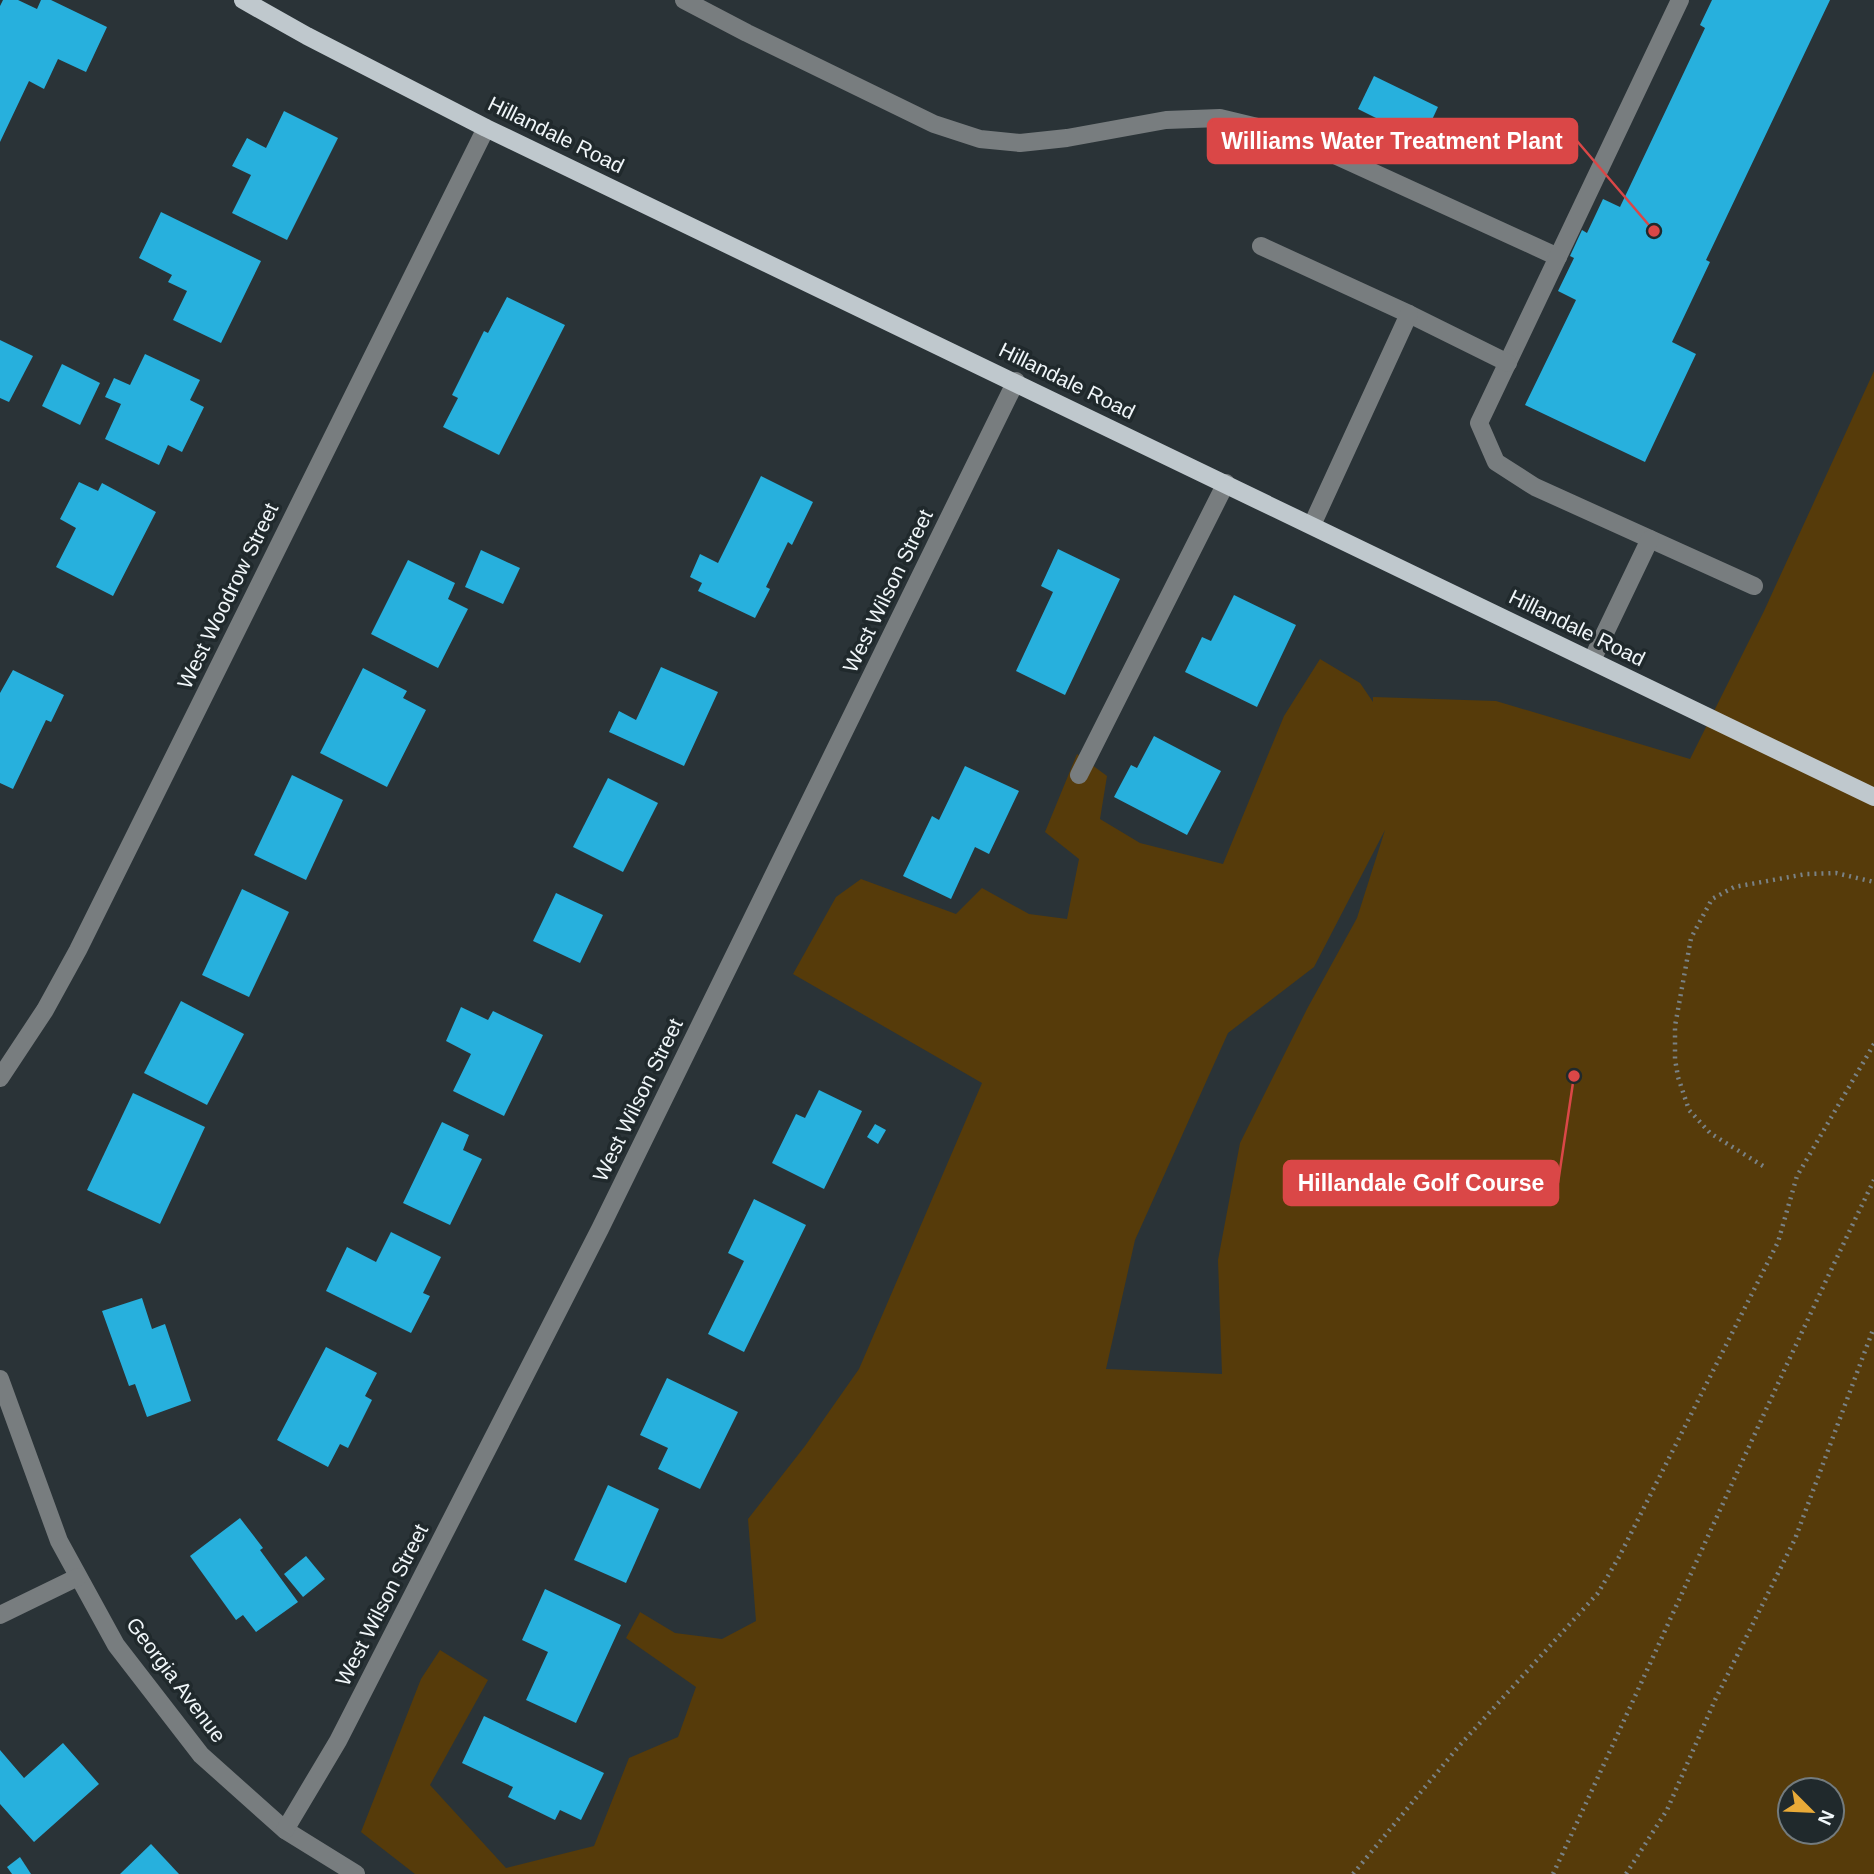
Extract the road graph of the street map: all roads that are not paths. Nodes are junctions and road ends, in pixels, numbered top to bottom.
1 (243, 0) edge
2 (684, 0) edge
3 (1680, 0) edge
4 (486, 128) junction
5 (1261, 246) dead end
6 (1558, 257) junction
7 (1409, 314) junction
8 (1508, 363) junction
9 (1016, 381) junction
10 (1226, 483) junction
11 (1312, 525) junction
12 (1650, 539) junction
13 (1754, 586) dead end
14 (1592, 660) junction
15 (1079, 775) dead end
16 (1874, 797) edge
17 (0, 1078) edge
18 (0, 1379) edge
19 (78, 1577) junction
20 (0, 1615) edge
21 (285, 1830) junction
22 (356, 1874) edge

1 - 4 main road, Hillandale Road
2 - 6 street
3 - 6 street
4 - 9 main road, Hillandale Road
4 - 17 street, West Woodrow Street
5 - 7 street
6 - 8 street
7 - 8 street
7 - 11 street
8 - 12 street
9 - 10 main road, Hillandale Road
9 - 21 street, West Wilson Street
10 - 11 main road, Hillandale Road
10 - 15 street
11 - 14 main road, Hillandale Road
12 - 13 street
12 - 14 street
14 - 16 main road, Hillandale Road
18 - 19 street, Georgia Avenue
19 - 20 street
19 - 21 street, Georgia Avenue
21 - 22 street, Georgia Avenue

